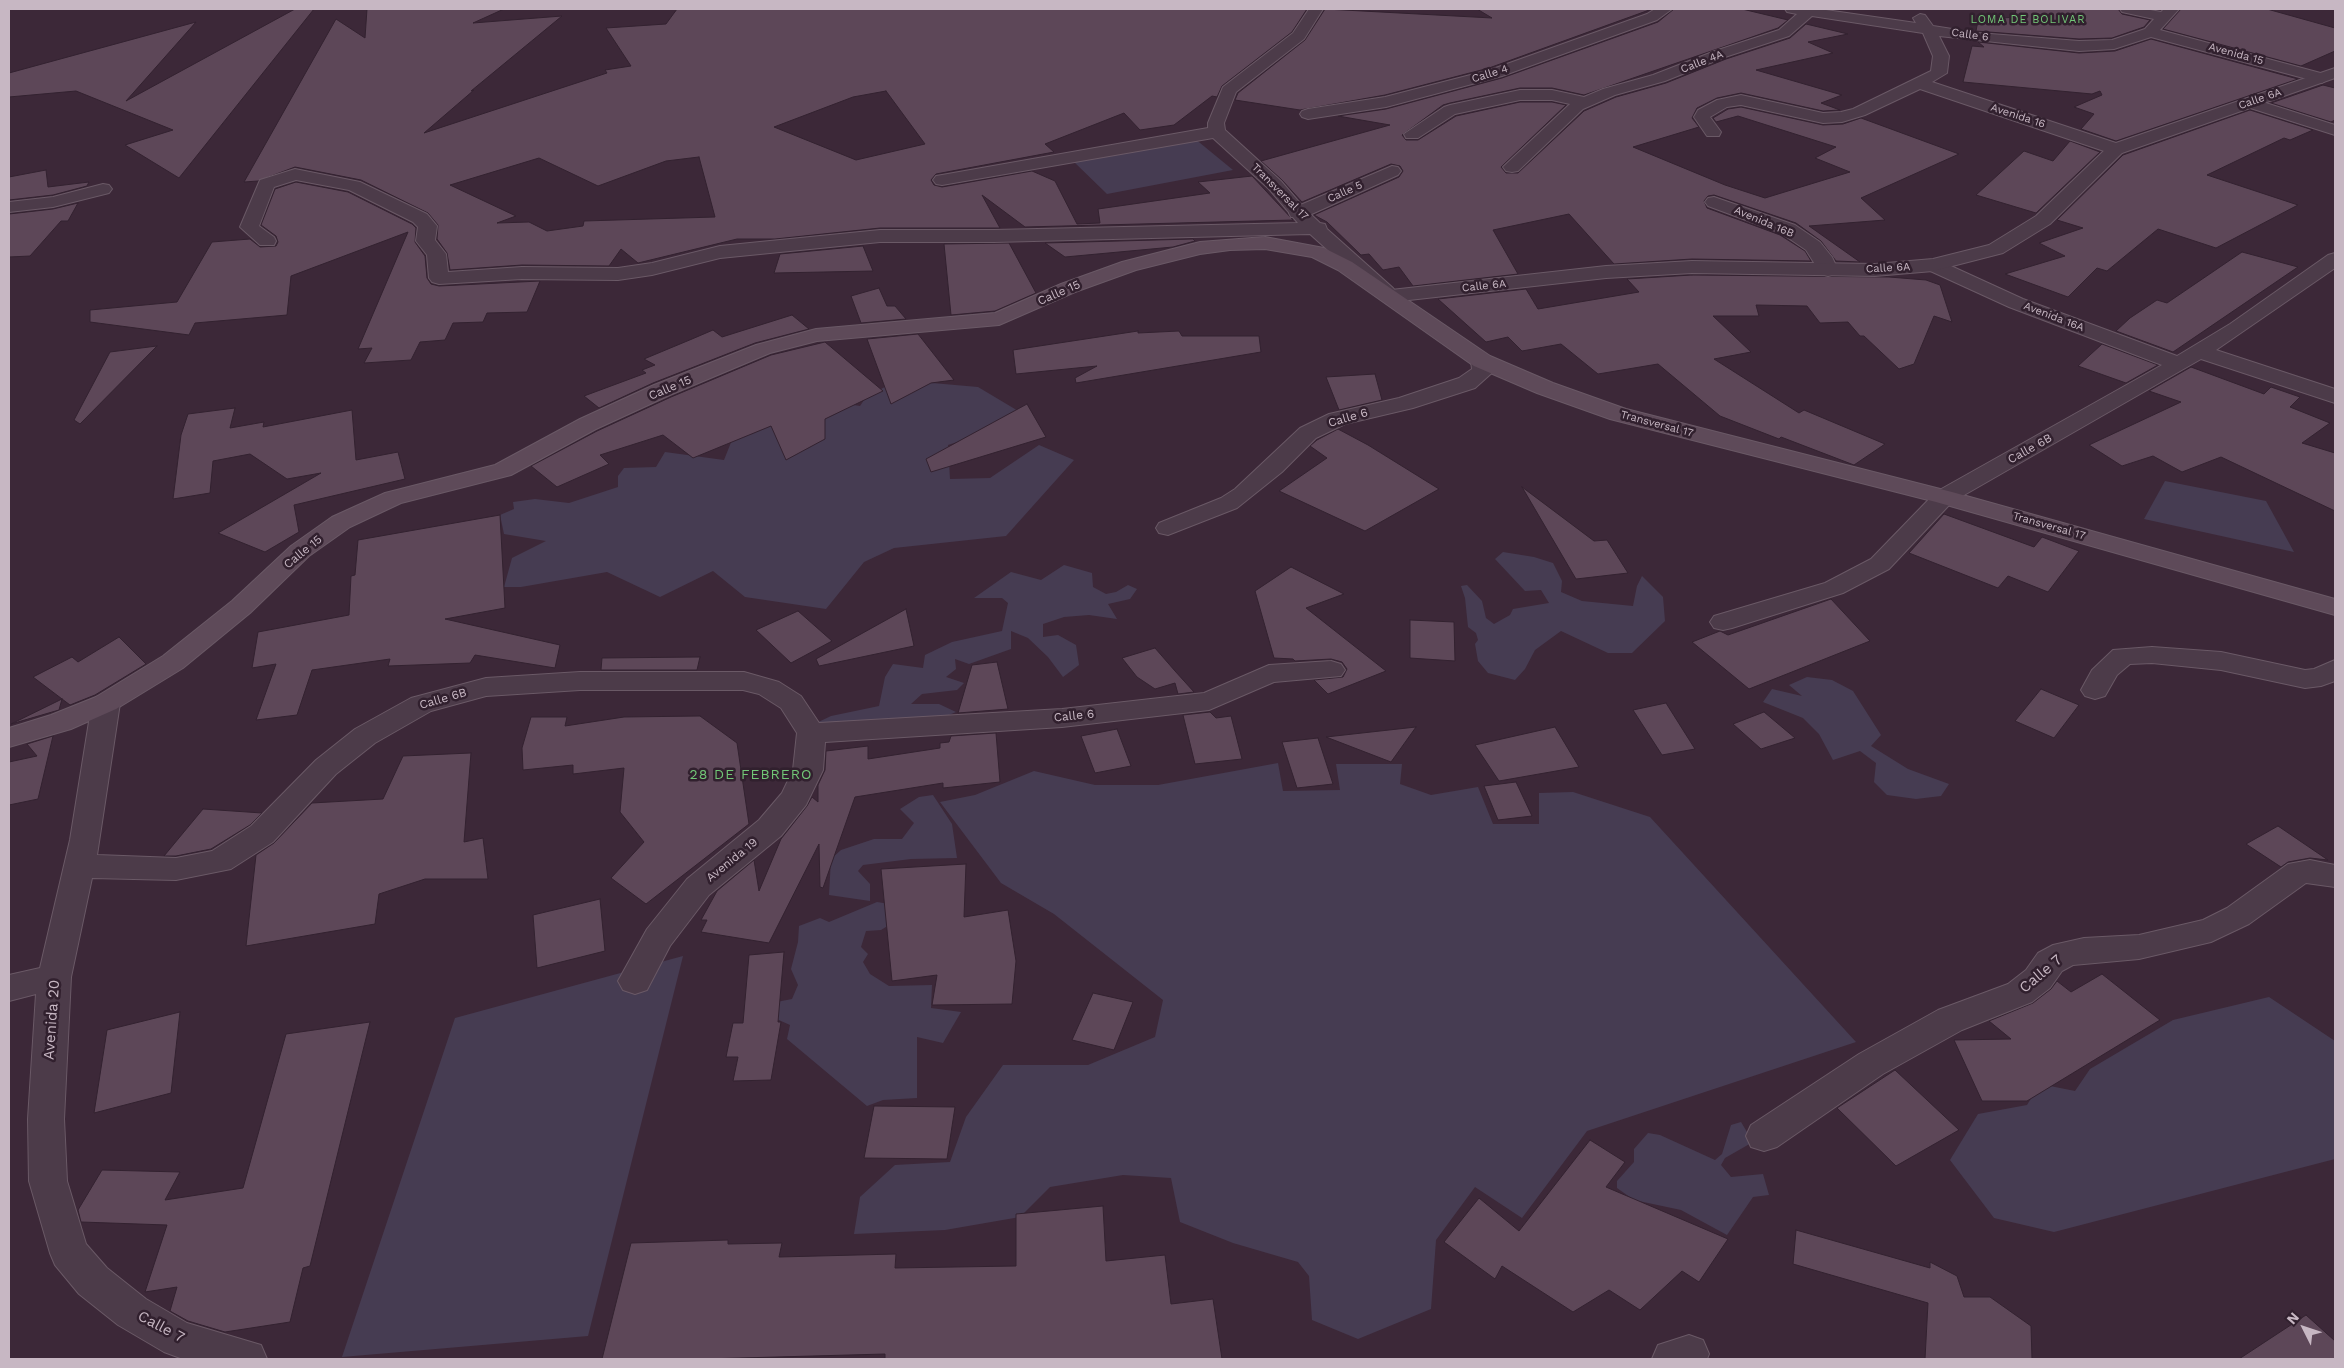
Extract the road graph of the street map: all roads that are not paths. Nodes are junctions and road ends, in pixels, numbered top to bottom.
1 (1316, 9) edge
2 (1627, 9) edge
3 (1792, 9) edge
4 (2127, 9) edge
5 (1810, 10) edge
6 (1916, 10) edge
7 (1659, 13) edge
8 (2168, 13) edge
9 (1878, 22) junction
10 (1928, 29) junction
11 (2150, 32) junction
12 (2329, 76) edge
13 (1919, 83) junction
14 (1586, 102) junction
15 (2250, 103) junction
16 (1308, 114) dead end
17 (2335, 130) edge
18 (1217, 132) junction
19 (1712, 132) dead end
20 (1412, 134) dead end
21 (2116, 149) junction
22 (1375, 164) dead end
23 (1512, 167) dead end
24 (942, 180) dead end
25 (103, 188) dead end
26 (1714, 202) dead end
27 (9, 207) edge
28 (1298, 213) junction
29 (1318, 228) junction
30 (267, 241) dead end
31 (1933, 265) junction
32 (2330, 268) edge
33 (1828, 270) junction
34 (1390, 296) junction
35 (2197, 351) junction
36 (1482, 361) junction
37 (2178, 363) junction
38 (2335, 396) edge
39 (1944, 497) junction
40 (1168, 528) dead end
41 (2335, 607) edge
42 (1723, 622) dead end
43 (2335, 669) edge
44 (1331, 670) dead end
45 (2095, 690) dead end
46 (106, 703) junction
47 (811, 733) junction
48 (9, 738) edge
49 (79, 866) junction
50 (2335, 876) edge
51 (54, 978) junction
52 (635, 981) dead end
53 (9, 988) edge
54 (1764, 1136) dead end
55 (132, 1312) joint
56 (247, 1359) edge

1 - 18 street
2 - 7 street
3 - 5 street
4 - 8 street
5 - 9 street
5 - 14 street, Calle 4A
6 - 9 street
6 - 10 street
7 - 16 street, Calle 4
8 - 11 street
9 - 10 street
10 - 11 street, Calle 6
10 - 13 street, Calle 6
11 - 12 street, Avenida 15
12 - 15 street, Calle 6A
13 - 19 street, Calle 6
13 - 21 street, Avenida 16
14 - 20 street
14 - 23 street, Calle 4A
15 - 17 street
15 - 21 street, Calle 6A
18 - 24 street
18 - 28 street, Transversal 17
21 - 31 street, Calle 6A
22 - 28 street, Calle 5
25 - 27 street
26 - 33 street, Avenida 16B
28 - 29 street, Transversal 17
29 - 30 street
29 - 34 street, Transversal 17
31 - 33 street, Calle 6A
31 - 37 street, Avenida 16A
32 - 35 street, Calle 6B
33 - 34 street, Calle 6A
34 - 36 main road, Transversal 17
34 - 46 main road, Calle 15
35 - 37 street, Calle 6B
35 - 38 street
36 - 39 main road, Transversal 17
36 - 40 street, Calle 6
37 - 39 street, Calle 6B
39 - 41 main road, Transversal 17
39 - 42 street, Calle 6B
43 - 45 street
44 - 47 street, Calle 6
46 - 48 main road, Calle 15
46 - 49 street, Avenida 20
47 - 49 street, Calle 6B
47 - 52 street, Avenida 19
49 - 51 street, Avenida 20
50 - 54 street, Calle 7
51 - 53 street
51 - 55 street, Avenida 20
55 - 56 street, Calle 7

